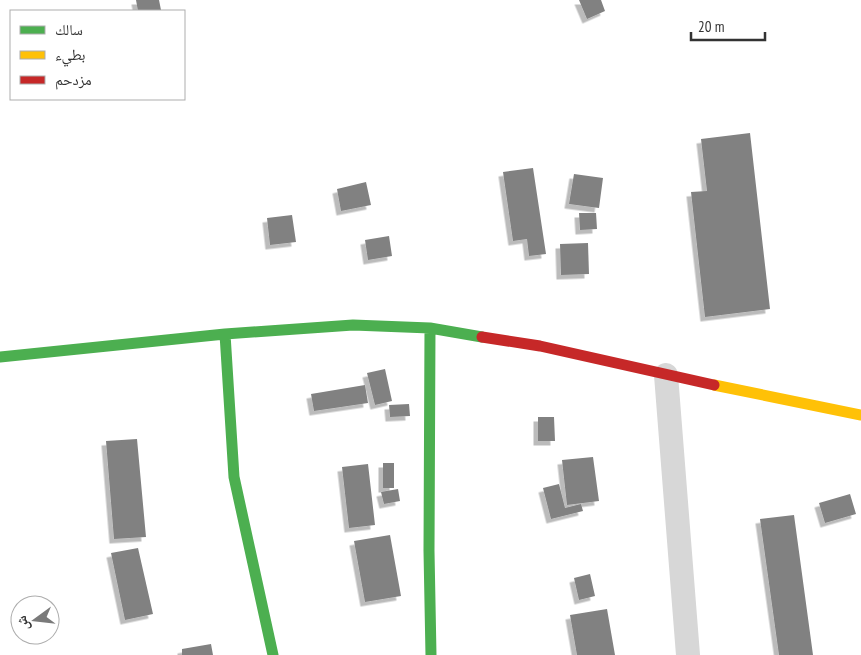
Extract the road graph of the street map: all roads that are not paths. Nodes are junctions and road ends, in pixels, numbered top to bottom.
1 (430, 328) junction
2 (225, 334) junction
3 (0, 356) edge
4 (666, 375) junction
5 (861, 415) edge
6 (274, 655) edge
7 (431, 655) edge
8 (688, 655) edge

1 - 2 main road
1 - 4 main road
1 - 7 main road
2 - 3 main road
2 - 6 main road
4 - 5 main road
4 - 8 street

